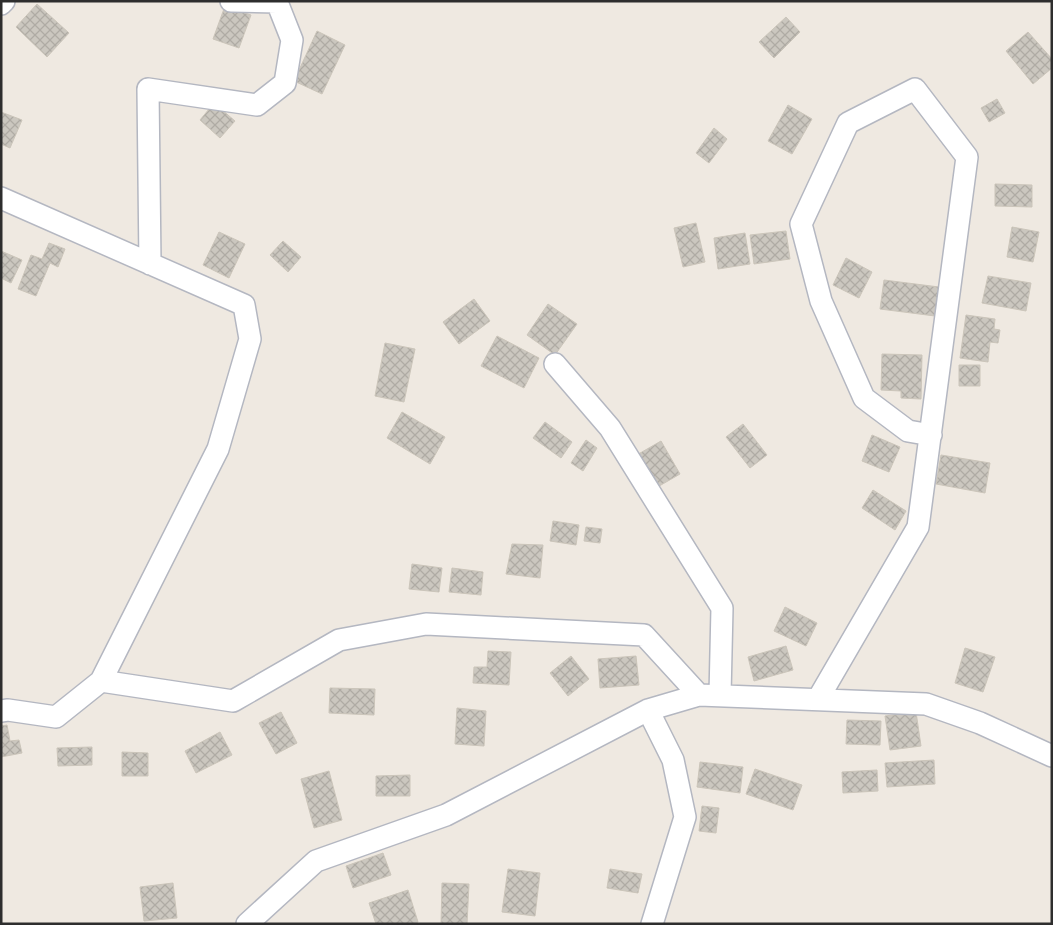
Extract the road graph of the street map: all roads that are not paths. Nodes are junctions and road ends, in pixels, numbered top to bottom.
1 (231, 1) edge
2 (1, 198) edge
3 (150, 264) junction
4 (555, 364) dead end
5 (931, 435) junction
6 (101, 681) junction
7 (710, 695) junction
8 (818, 699) junction
9 (648, 710) junction
10 (1, 711) edge
11 (1052, 756) edge
12 (247, 924) edge
13 (652, 924) edge

1 - 3 street
2 - 3 street
3 - 6 street
4 - 7 street
5 - 5 street
5 - 8 street
6 - 7 street
6 - 10 street
7 - 8 street
7 - 9 street
8 - 11 street
9 - 12 street
9 - 13 street

